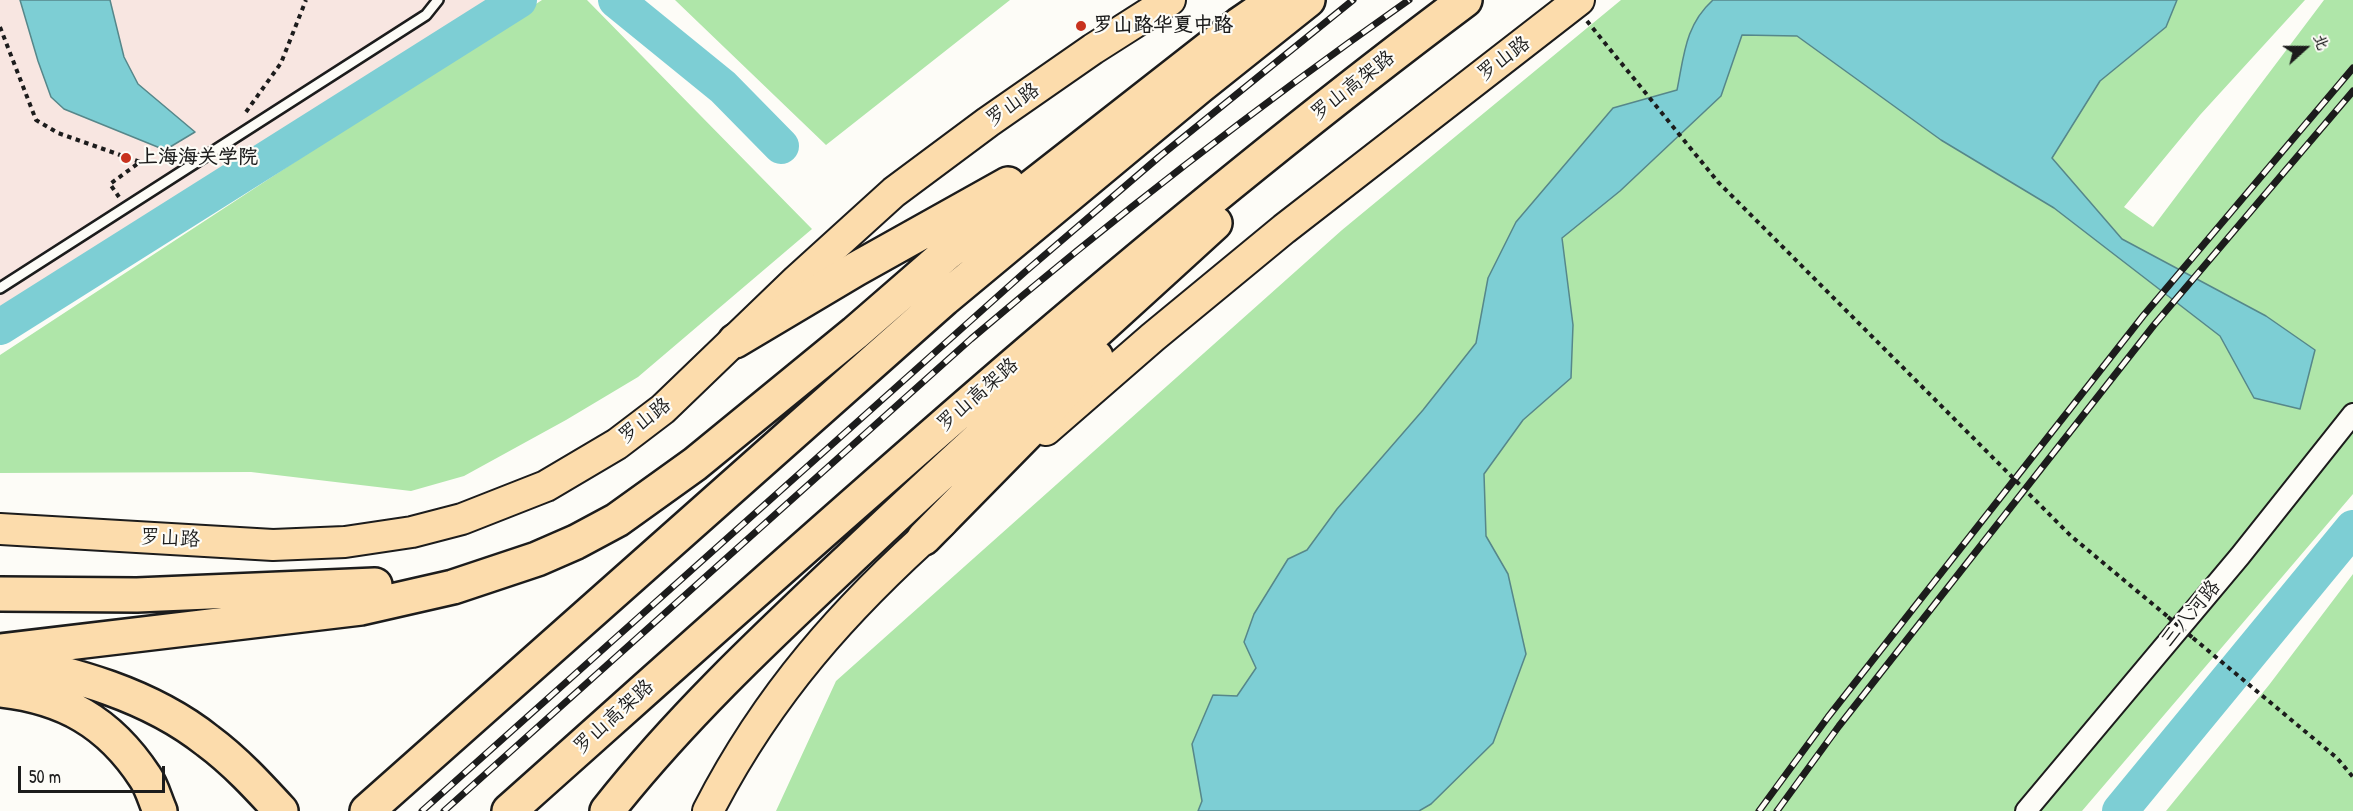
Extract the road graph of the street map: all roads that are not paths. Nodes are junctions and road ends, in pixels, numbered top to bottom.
1 (438, 0) edge
2 (1170, 0) edge
3 (1275, 0) edge
4 (1308, 0) edge
5 (1465, 0) edge
6 (1482, 0) edge
7 (1576, 2) edge
8 (1147, 97) junction
9 (1270, 172) junction
10 (0, 288) edge
11 (735, 341) junction
12 (2353, 414) edge
13 (0, 529) edge
14 (924, 538) junction
15 (0, 594) edge
16 (361, 597) junction
17 (0, 651) edge
18 (0, 659) edge
19 (0, 690) edge
20 (160, 811) edge
21 (281, 811) edge
22 (367, 811) edge
23 (509, 811) edge
24 (607, 811) edge
25 (708, 811) edge
26 (2026, 811) edge

1 - 10 lane
2 - 11 main road, 罗山路
3 - 8 highway
4 - 22 highway
5 - 23 highway, 罗山高架路
6 - 9 highway
7 - 14 main road, 罗山路
8 - 11 highway
8 - 16 highway
9 - 14 highway
9 - 24 highway
11 - 13 main road, 罗山路
12 - 26 street, 三八河路
14 - 25 main road, 罗山路
15 - 16 highway
16 - 17 highway
18 - 21 highway
19 - 20 highway

